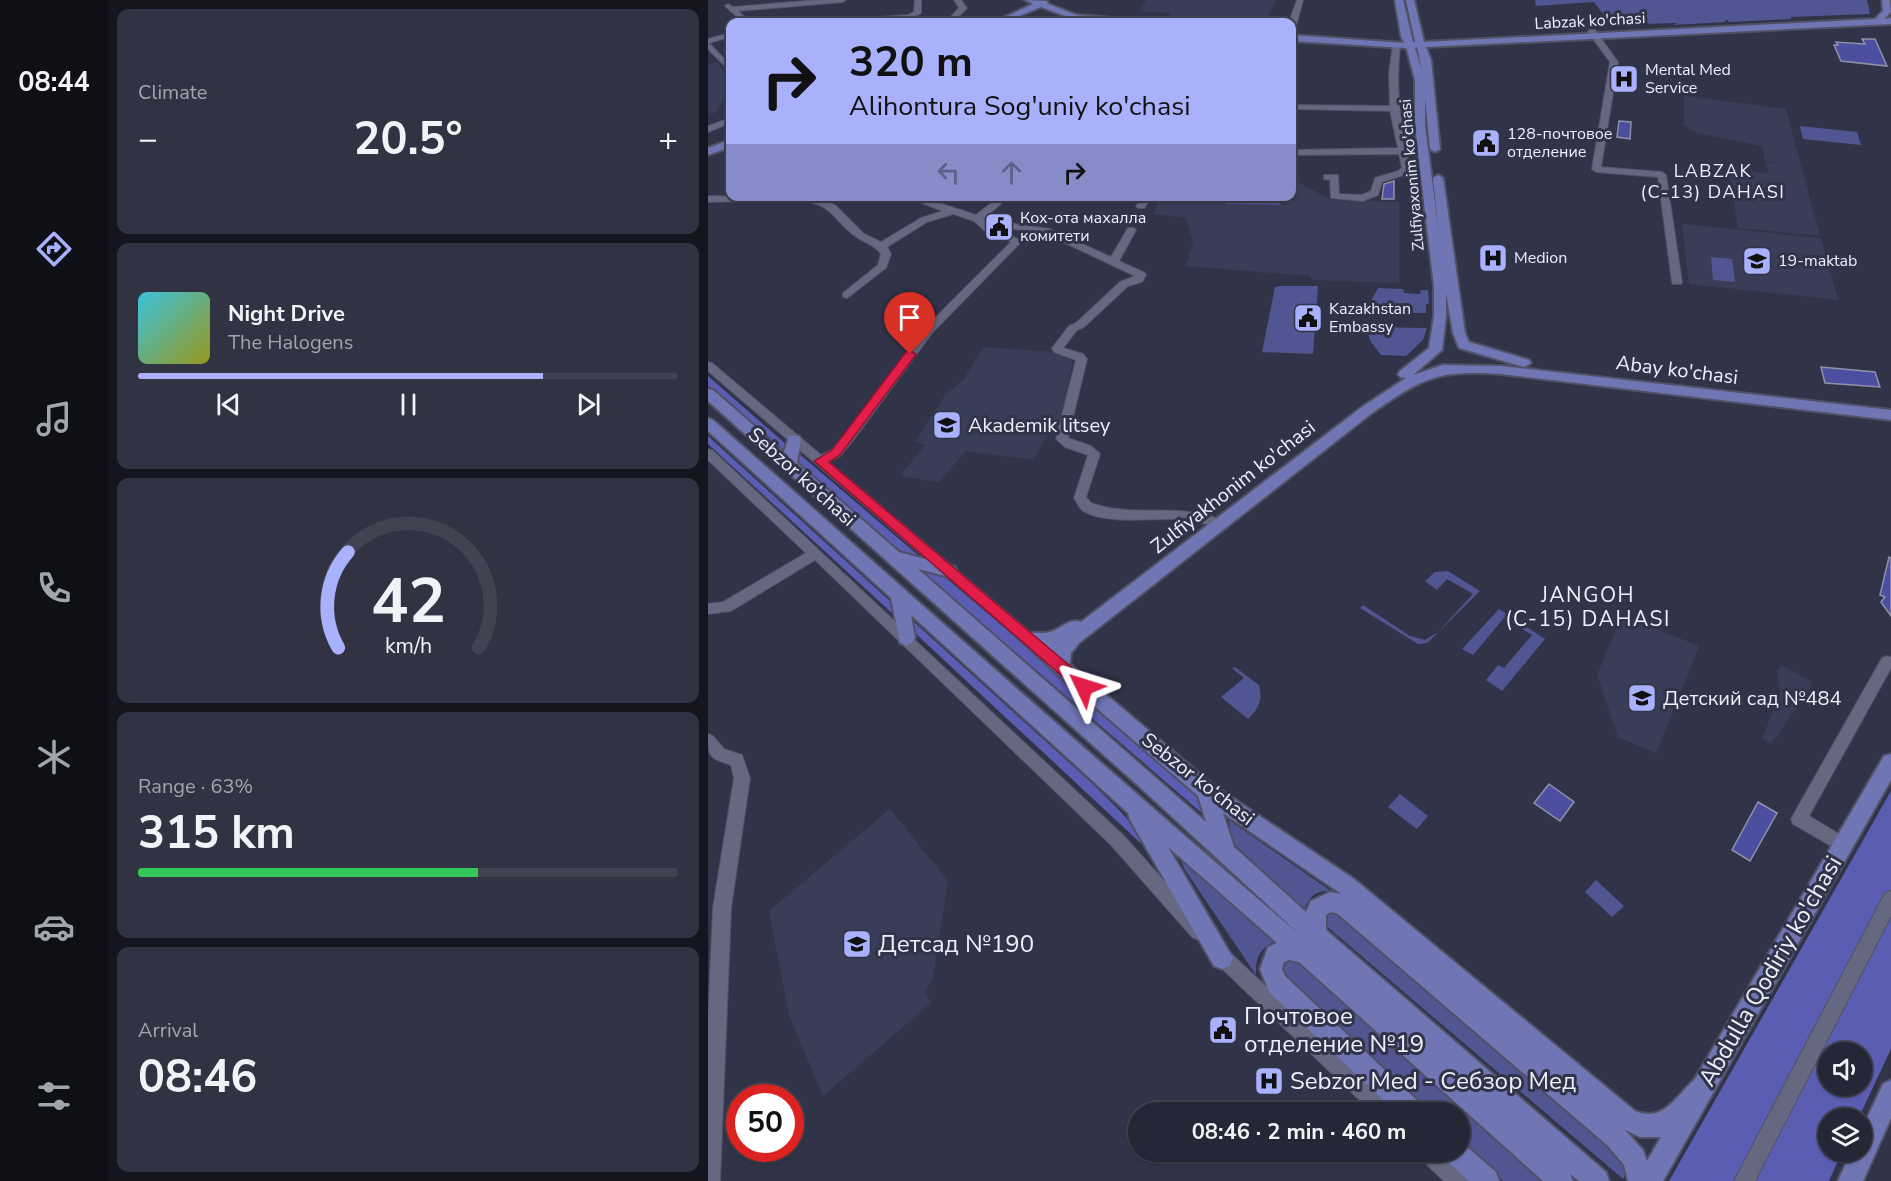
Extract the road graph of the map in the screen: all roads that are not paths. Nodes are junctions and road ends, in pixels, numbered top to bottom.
1 (729, 0) edge
2 (843, 0) edge
3 (918, 0) edge
4 (957, 0) edge
5 (1051, 0) edge
6 (1300, 0) edge
7 (1399, 0) edge
8 (1410, 0) edge
9 (1886, 0) edge
10 (825, 1) edge
11 (1031, 2) edge
12 (731, 9) junction
13 (742, 18) edge
14 (900, 18) edge
15 (953, 18) edge
16 (997, 18) edge
17 (1005, 18) edge
18 (1072, 18) edge
19 (1294, 18) edge
20 (1887, 20) edge
21 (1594, 34) junction
22 (726, 37) edge
23 (1296, 37) edge
24 (1296, 37) edge
25 (708, 43) edge
26 (1396, 46) junction
27 (1417, 46) junction
28 (726, 64) edge
29 (1296, 107) edge
30 (1394, 109) junction
31 (726, 122) edge
32 (708, 129) edge
33 (726, 139) edge
34 (726, 144) edge
35 (709, 147) edge
36 (1401, 151) junction
37 (1296, 152) edge
38 (1327, 177) dead end
39 (708, 199) edge
40 (726, 200) edge
41 (811, 201) edge
42 (920, 201) edge
43 (1001, 201) edge
44 (1145, 201) edge
45 (1141, 206) dead end
46 (950, 212) junction
47 (981, 221) junction
48 (1131, 230) dead end
49 (882, 246) junction
50 (1113, 263) junction
51 (1677, 282) dead end
52 (846, 295) dead end
53 (1464, 345) junction
54 (1435, 350) junction
55 (708, 365) edge
56 (1458, 368) junction
57 (1672, 385) junction
58 (708, 393) edge
59 (1891, 406) edge
60 (1891, 415) edge
61 (708, 423) edge
62 (794, 439) junction
63 (708, 453) edge
64 (820, 461) junction
65 (789, 464) junction
66 (847, 516) junction
67 (1212, 521) junction
68 (826, 530) junction
69 (815, 554) junction
70 (893, 558) junction
71 (949, 571) junction
72 (899, 593) junction
73 (708, 609) edge
74 (906, 638) junction
75 (1029, 639) junction
76 (1887, 662) dead end
77 (1063, 669) junction
78 (708, 741) edge
79 (1891, 762) edge
80 (1206, 791) junction
81 (1131, 803) junction
82 (1843, 845) junction
83 (1226, 854) junction
84 (1891, 899) edge
85 (1310, 944) junction
86 (1222, 958) junction
87 (1379, 1005) junction
88 (1702, 1088) junction
89 (1891, 1092) edge
90 (1375, 1102) edge
91 (1402, 1102) edge
92 (709, 1146) edge
93 (1439, 1162) edge
94 (1467, 1162) edge
95 (710, 1181) edge
96 (1459, 1181) edge
97 (1487, 1181) edge
98 (1561, 1181) edge
99 (1597, 1181) edge
100 (1641, 1181) edge
101 (1649, 1181) edge
102 (1744, 1181) edge
103 (1850, 1181) edge

1 - 12 street
2 - 10 street
3 - 14 street
4 - 15 street
5 - 11 main road
6 - 19 street
7 - 27 main road, Zulfiyaxonim ko'chasi
8 - 27 main road, Zulfiyaxonim ko'chasi
9 - 20 main road
10 - 12 street
11 - 16 main road
11 - 17 main road
11 - 18 main road
12 - 13 street
20 - 21 main road, Labzak ko'chasi
21 - 27 main road, Labzak ko'chasi
21 - 27 main road, Labzak ko'chasi
21 - 51 street
22 - 25 street
23 - 27 main road, Labzak ko'chasi
24 - 26 main road, Labzak ko'chasi
25 - 28 street
26 - 27 main road, Labzak ko'chasi
26 - 30 street
27 - 53 main road, Zulfiyaxonim ko'chasi
27 - 54 main road, Zulfiyaxonim ko'chasi
29 - 30 street
30 - 36 street
31 - 32 street
33 - 35 main road
34 - 35 main road
36 - 37 street
36 - 38 street
39 - 40 street
41 - 49 street
42 - 46 street
43 - 47 street
44 - 45 street
46 - 47 street
46 - 49 street
47 - 50 street
47 - 64 street
48 - 50 street
49 - 52 street
50 - 67 street
53 - 54 main road
53 - 56 main road
53 - 57 main road, Abay ko'chasi
54 - 56 main road
54 - 67 main road, Zulfiyakhonim ko'chasi
55 - 62 street, Sebzor ko‘chasi
56 - 57 main road, Abay ko'chasi
56 - 77 main road, Zulfiyakhonim ko'chasi
57 - 59 main road, Abay ko'chasi
57 - 60 main road, Abay ko'chasi
58 - 65 main road, Sebzor ko‘chasi
61 - 68 main road, Sebzor ko‘chasi
62 - 64 street, Sebzor ko‘chasi
62 - 65 main road
63 - 69 street
64 - 71 street, Sebzor ko‘chasi
65 - 66 main road, Sebzor ko‘chasi
66 - 68 main road
66 - 70 main road, Sebzor ko‘chasi
67 - 75 main road, Zulfiyakhonim ko'chasi
68 - 72 main road, Sebzor ko‘chasi
69 - 73 street
69 - 74 street
70 - 71 main road
70 - 83 main road, Sebzor ko‘chasi
71 - 75 street, Sebzor ko‘chasi
72 - 74 main road
72 - 81 main road, Sebzor ko‘chasi
74 - 86 street
75 - 77 main road, Sebzor ko‘chasi
76 - 82 street
77 - 80 main road, Sebzor ko‘chasi
78 - 92 street
79 - 82 main road, Abdulla Qodiriy ko'chasi
80 - 83 main road
80 - 88 main road, Sebzor ko‘chasi
81 - 85 main road, Sebzor ko‘chasi
81 - 86 main road
82 - 88 main road, Abdulla Qodiriy ko'chasi
83 - 85 main road, Sebzor ko‘chasi
84 - 102 street
85 - 87 main road, Sebzor ko‘chasi
85 - 91 main road
85 - 100 main road
86 - 90 street
87 - 98 main road, Sebzor ko‘chasi
87 - 99 main road, Sebzor ko‘chasi
88 - 101 main road, Abdulla Qodiriy ko'chasi
89 - 103 main road
92 - 95 street
93 - 96 street
94 - 97 main road

